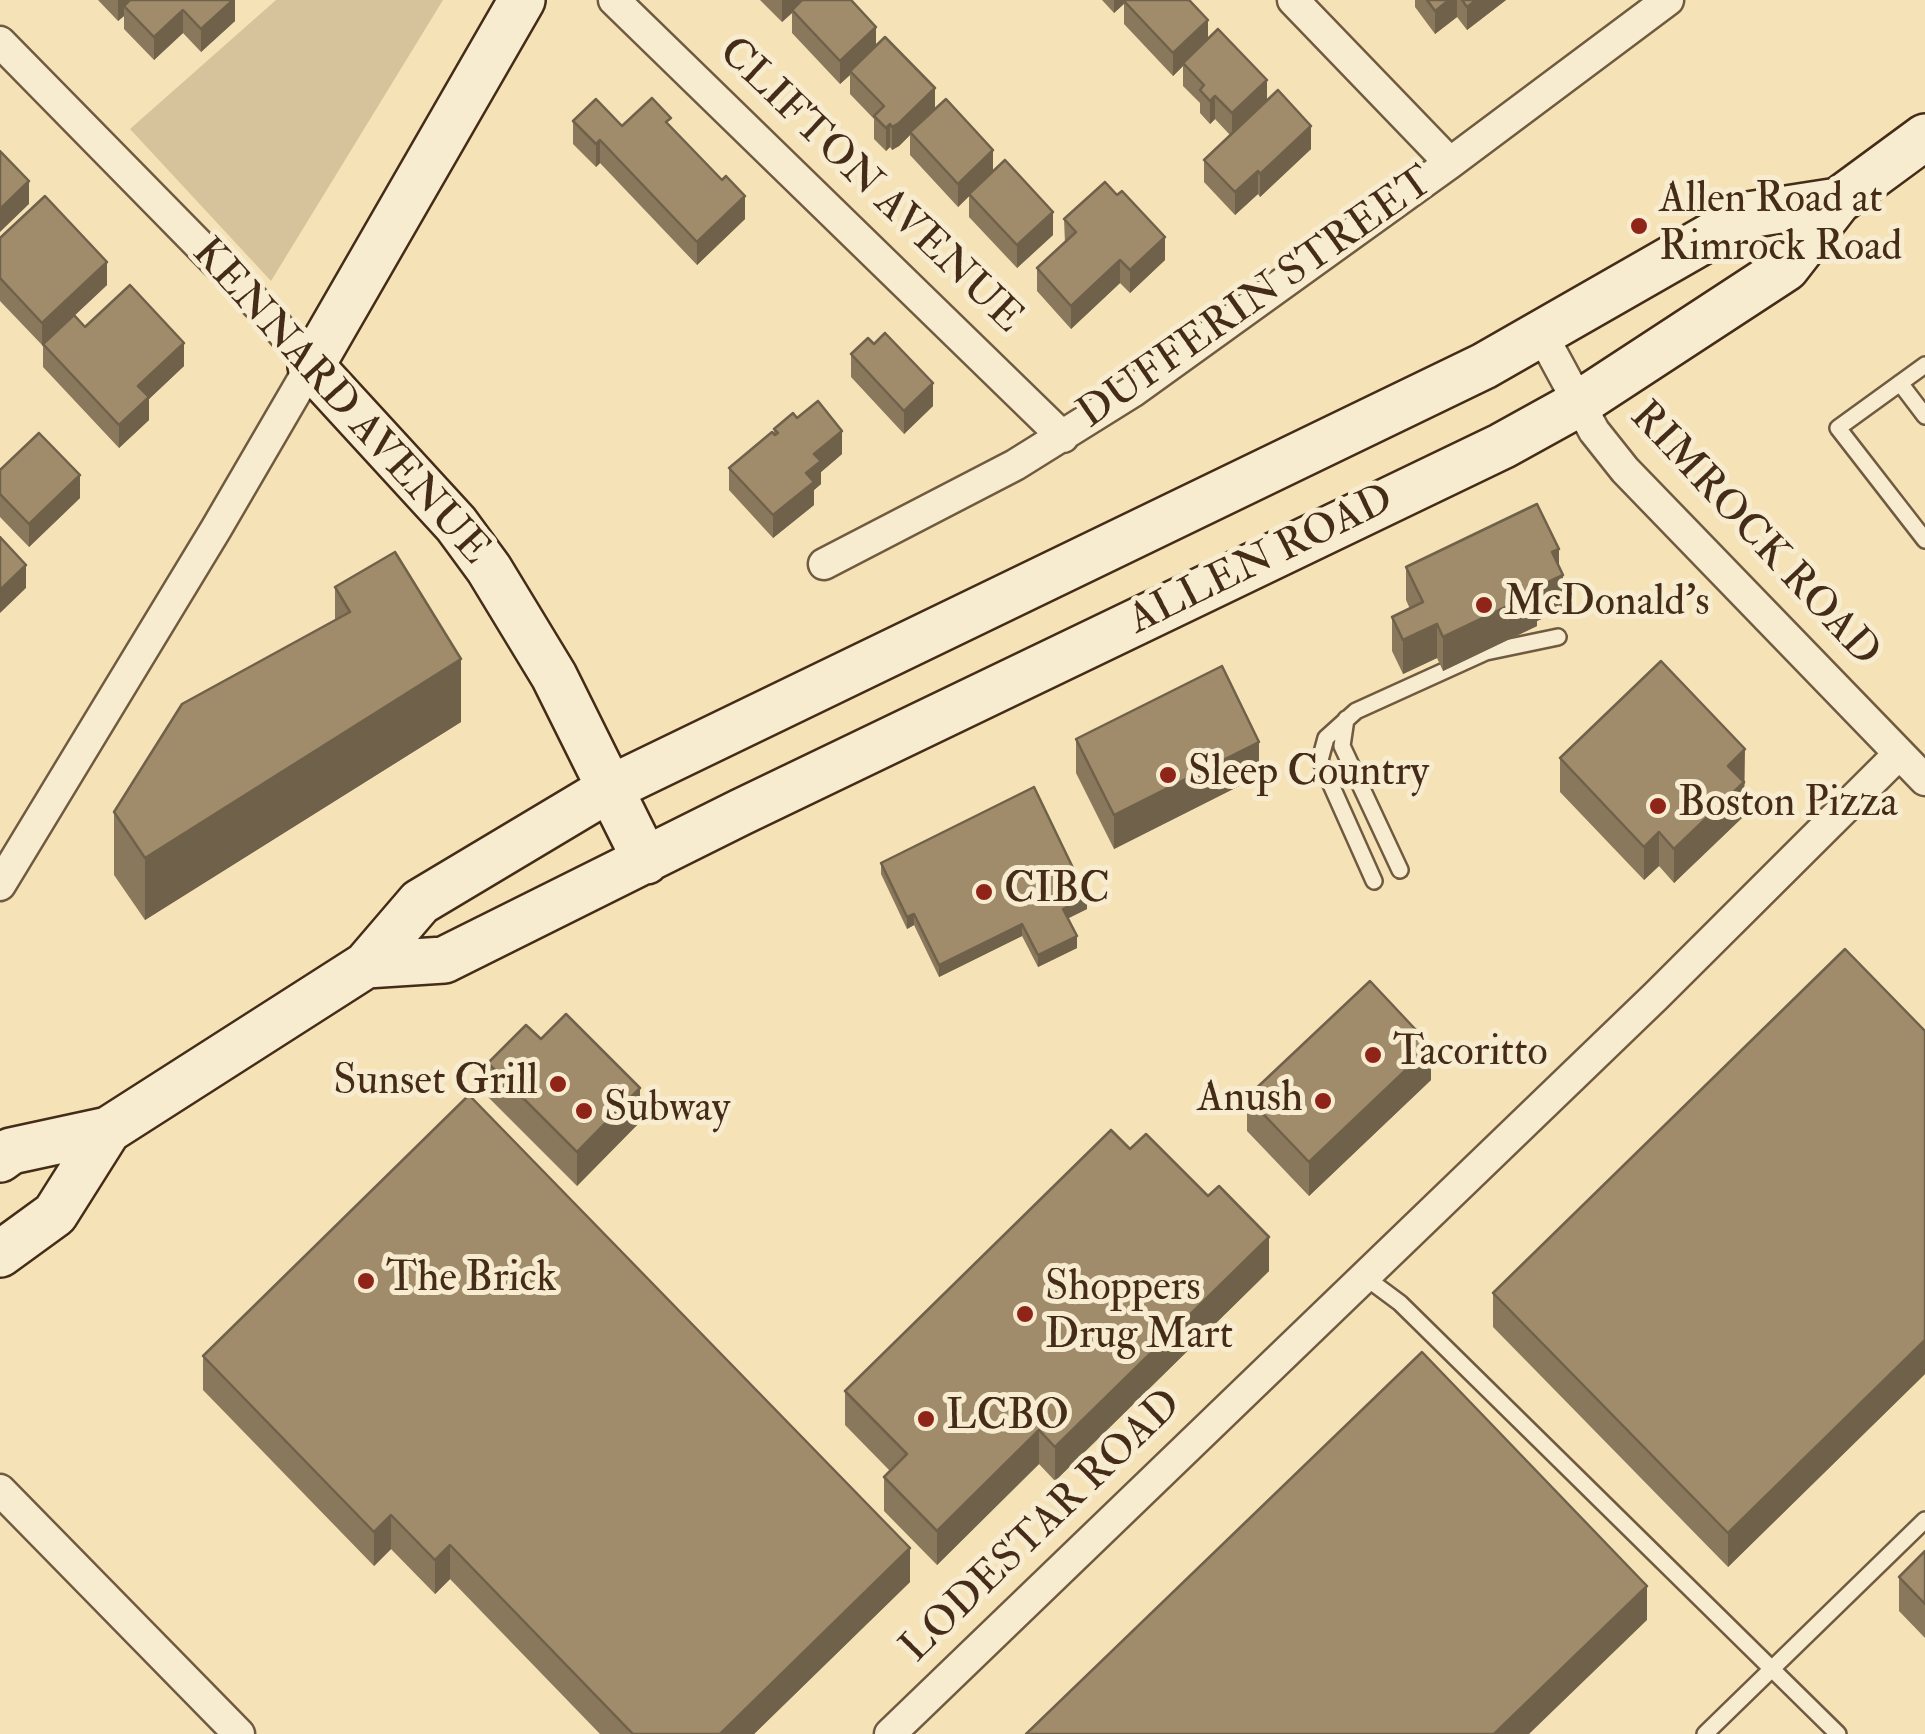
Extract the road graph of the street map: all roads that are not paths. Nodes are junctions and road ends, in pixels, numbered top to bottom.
1 (522, 0) edge
2 (614, 0) edge
3 (1293, 0) edge
4 (1668, 0) edge
5 (0, 42) edge
6 (1925, 136) edge
7 (1450, 163) junction
8 (1838, 201) junction
9 (1541, 333) junction
10 (1925, 365) edge
11 (310, 366) junction
12 (1900, 383) junction
13 (1578, 404) junction
14 (1925, 416) edge
15 (1063, 437) junction
16 (1925, 540) edge
17 (824, 564) dead end
18 (1558, 637) dead end
19 (1346, 719) junction
20 (1899, 754) junction
21 (1925, 780) edge
22 (609, 790) junction
23 (646, 861) junction
24 (1400, 870) dead end
25 (1374, 881) dead end
26 (0, 884) edge
27 (366, 965) junction
28 (108, 1130) junction
29 (0, 1159) edge
30 (0, 1254) edge
31 (1364, 1277) junction
32 (0, 1490) edge
33 (1925, 1520) edge
34 (1774, 1668) junction
35 (239, 1734) edge
36 (890, 1734) edge
37 (1705, 1734) edge
38 (1838, 1734) edge

1 - 11 main road
2 - 15 street, CLIFTON AVENUE
3 - 7 street
4 - 7 street, DUFFERIN STREET
5 - 11 street, KENNARD AVENUE
6 - 8 main road, ALLEN ROAD
7 - 15 street, DUFFERIN STREET
8 - 9 main road, ALLEN ROAD
8 - 13 main road, ALLEN ROAD
9 - 13 street, RIMROCK ROAD
9 - 22 main road, ALLEN ROAD
10 - 12 lane
11 - 22 main road, KENNARD AVENUE
11 - 26 street
12 - 14 lane
12 - 16 lane
13 - 20 street, RIMROCK ROAD
13 - 23 main road, ALLEN ROAD
15 - 17 street, DUFFERIN STREET
18 - 19 lane
19 - 24 lane
19 - 25 lane
20 - 21 street, RIMROCK ROAD
20 - 31 street, LODESTAR ROAD
22 - 23 main road, KENNARD AVENUE
22 - 27 main road
23 - 27 main road
27 - 28 main road
28 - 29 main road
28 - 30 main road
31 - 34 lane
31 - 36 street, LODESTAR ROAD
32 - 35 street
33 - 34 lane
34 - 37 lane
34 - 38 lane

